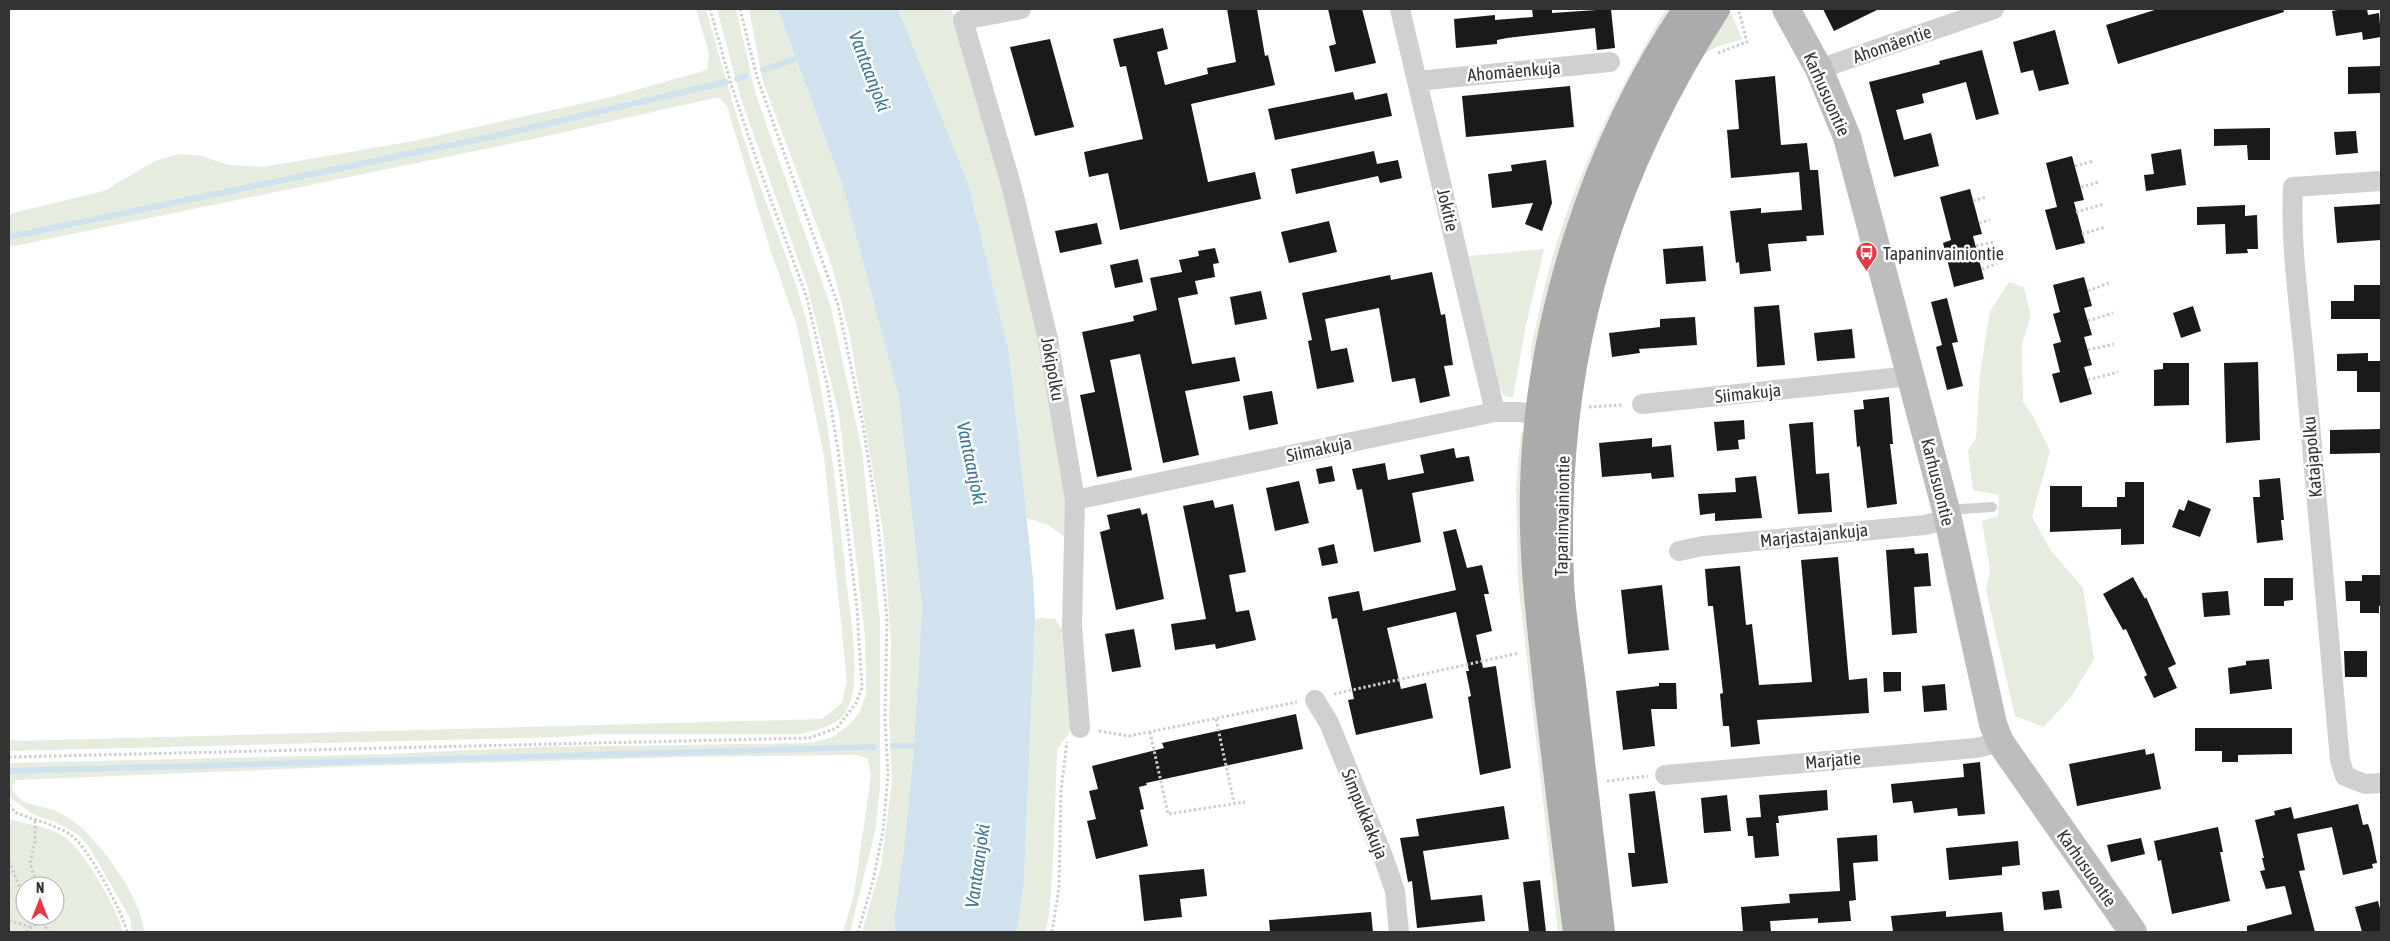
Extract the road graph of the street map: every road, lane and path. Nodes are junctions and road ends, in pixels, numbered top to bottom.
1 (710, 9) edge
2 (740, 9) edge
3 (1021, 9) edge
4 (1400, 9) edge
5 (1687, 9) edge
6 (1716, 9) edge
7 (1739, 9) edge
8 (1786, 9) edge
9 (1994, 9) edge
10 (1714, 54) dead end
11 (1610, 62) dead end
12 (1819, 69) junction
13 (1417, 81) junction
14 (2094, 161) dead end
15 (2075, 166) dead end
16 (2381, 181) edge
17 (2099, 182) dead end
18 (2081, 187) dead end
19 (1986, 197) dead end
20 (1973, 201) dead end
21 (2104, 204) dead end
22 (2076, 212) dead end
23 (1990, 220) dead end
24 (1979, 223) dead end
25 (2105, 227) dead end
26 (2082, 234) dead end
27 (1994, 242) dead end
28 (1976, 246) dead end
29 (1997, 264) dead end
30 (1982, 269) dead end
31 (2111, 282) dead end
32 (2088, 291) dead end
33 (2113, 313) dead end
34 (2088, 321) dead end
35 (2114, 344) dead end
36 (2088, 350) dead end
37 (2118, 372) dead end
38 (1911, 376) junction
39 (2088, 380) dead end
40 (1642, 404) joint
41 (1495, 412) junction
42 (1563, 413) junction
43 (1074, 500) junction
44 (1992, 507) dead end
45 (1947, 514) junction
46 (1679, 551) dead end
47 (1315, 700) dead end
48 (1216, 719) dead end
49 (1080, 728) dead end
50 (1150, 732) dead end
51 (2000, 742) junction
52 (9, 757) edge
53 (1064, 758) dead end
54 (1666, 775) joint
55 (1601, 782) dead end
56 (2381, 783) edge
57 (1245, 802) dead end
58 (1234, 803) junction
59 (9, 805) edge
60 (35, 821) junction
61 (9, 861) edge
62 (15, 876) edge
63 (35, 876) edge
64 (9, 921) edge
65 (32, 927) joint
66 (26, 932) edge
67 (128, 932) edge
68 (858, 932) edge
69 (1052, 932) edge
70 (1399, 932) edge
71 (1577, 932) edge
72 (1602, 932) edge
73 (2133, 932) edge

1 - 52 path
2 - 68 path
3 - 43 street, Jokipolku
4 - 13 street, Jokitie
5 - 42 main road, Tapaninvainiontie
6 - 42 main road, Tapaninvainiontie
7 - 10 path
8 - 12 street, Karhusuontie
9 - 12 street, Ahomäentie
11 - 13 street, Ahomäenkuja
12 - 38 street, Karhusuontie
13 - 41 street, Jokitie
14 - 15 path
16 - 56 street, Katajapolku
17 - 18 path
19 - 20 path
21 - 22 path
23 - 24 path
25 - 26 path
27 - 28 path
29 - 30 path
31 - 32 path
33 - 34 path
35 - 36 path
37 - 39 path
38 - 40 street, Siimakuja
38 - 45 street, Karhusuontie
40 - 42 path
41 - 42 street, Siimakuja
41 - 43 street, Siimakuja
42 - 71 main road, Tapaninvainiontie
42 - 72 main road, Tapaninvainiontie
43 - 49 street, Jokipolku
44 - 45 lane
45 - 46 street, Marjastajankuja
45 - 51 street, Karhusuontie
47 - 70 street, Simpukkakuja
48 - 58 path
50 - 58 path
51 - 54 street, Marjatie
51 - 73 street, Karhusuontie
53 - 69 path
54 - 55 path
57 - 58 path
59 - 60 path
60 - 63 path
60 - 67 path
61 - 62 path
64 - 65 path
65 - 66 path

